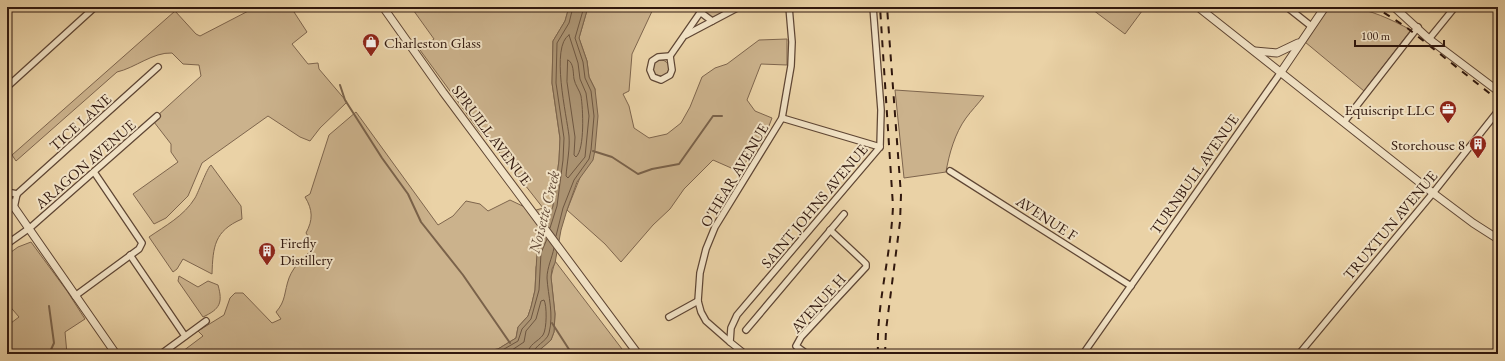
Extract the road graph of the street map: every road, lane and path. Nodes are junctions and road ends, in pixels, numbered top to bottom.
1 (95, 7) edge
2 (383, 7) edge
3 (739, 7) edge
4 (789, 7) edge
5 (873, 7) edge
6 (1198, 7) edge
7 (1287, 7) edge
8 (1325, 7) edge
9 (1394, 7) edge
10 (1455, 7) edge
11 (702, 10) edge
12 (712, 22) junction
13 (1311, 26) junction
14 (1418, 27) junction
15 (686, 35) junction
16 (1429, 39) junction
17 (1301, 41) junction
18 (1254, 50) junction
19 (670, 56) junction
20 (158, 67) dead end
21 (1281, 72) junction
22 (7, 87) edge
23 (1498, 91) edge
24 (1498, 111) edge
25 (157, 116) dead end
26 (782, 118) junction
27 (1344, 122) junction
28 (880, 147) junction
29 (950, 171) dead end
30 (94, 172) junction
31 (7, 192) edge
32 (1433, 193) junction
33 (17, 194) junction
34 (7, 197) edge
35 (14, 208) junction
36 (844, 214) dead end
37 (28, 229) junction
38 (830, 230) junction
39 (1498, 239) edge
40 (7, 244) edge
41 (130, 255) junction
42 (1131, 286) junction
43 (75, 296) junction
44 (698, 301) junction
45 (669, 317) dead end
46 (206, 321) dead end
47 (746, 330) dead end
48 (185, 336) junction
49 (730, 342) junction
50 (116, 354) edge
51 (161, 354) edge
52 (638, 354) edge
53 (745, 354) edge
54 (807, 354) edge
55 (1083, 354) edge
56 (1299, 354) edge

1 - 22 street
2 - 52 street, SPRUILL AVENUE
3 - 12 street
4 - 26 street, O'HEAR AVENUE
5 - 28 street, SAINT JOHNS AVENUE
6 - 18 street
7 - 13 street
8 - 13 street, TURNBULL AVENUE
9 - 14 street
10 - 16 street
11 - 12 street
11 - 15 street
12 - 15 street
13 - 17 street, TURNBULL AVENUE
14 - 16 street
14 - 27 street
15 - 19 street
16 - 23 street
17 - 18 street
17 - 21 street, TURNBULL AVENUE
18 - 21 street
19 - 19 street
20 - 33 street, TICE LANE
21 - 27 street
21 - 42 street, TURNBULL AVENUE
24 - 32 street, TRUXTUN AVENUE
25 - 30 street, ARAGON AVENUE
26 - 28 street
26 - 44 street, O'HEAR AVENUE
27 - 32 street
28 - 49 street, SAINT JOHNS AVENUE
29 - 42 street, AVENUE F
30 - 37 street, ARAGON AVENUE
30 - 41 street
31 - 33 street
32 - 39 street
32 - 56 street, TRUXTUN AVENUE
33 - 35 street
34 - 35 street
35 - 37 street
36 - 38 street
37 - 40 street, ARAGON AVENUE
37 - 43 street
38 - 47 street
38 - 54 street, AVENUE H
41 - 43 street
41 - 48 street
42 - 55 street, TURNBULL AVENUE
43 - 50 street
44 - 45 street
44 - 49 street, O'HEAR AVENUE
46 - 48 street
48 - 51 street
49 - 53 street

